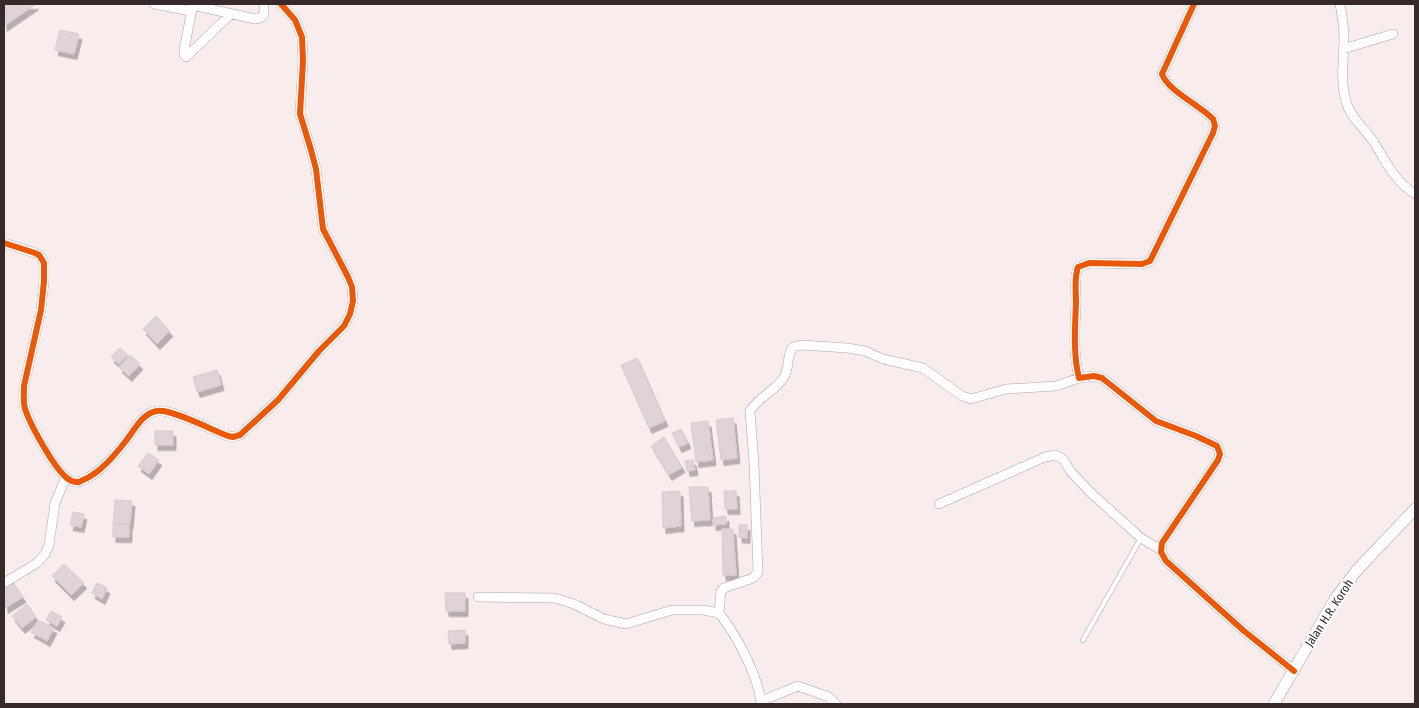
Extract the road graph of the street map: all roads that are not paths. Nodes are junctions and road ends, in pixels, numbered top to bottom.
1 (154, 4) edge
2 (264, 4) edge
3 (280, 4) edge
4 (1194, 4) edge
5 (1340, 4) edge
6 (192, 7) edge
7 (232, 14) junction
8 (1393, 34) dead end
9 (1343, 49) junction
10 (1415, 194) edge
11 (4, 243) edge
12 (1079, 378) junction
13 (66, 477) junction
14 (939, 504) dead end
15 (1415, 509) edge
16 (1140, 538) junction
17 (1161, 550) junction
18 (4, 583) edge
19 (478, 597) dead end
20 (719, 612) junction
21 (1083, 640) dead end
22 (1294, 671) junction
23 (761, 702) edge
24 (836, 704) edge
25 (1274, 704) edge

1 - 6 street
2 - 7 street
3 - 13 street
4 - 12 street
5 - 9 street
6 - 7 street
6 - 7 street
8 - 9 street
9 - 10 street
11 - 13 street
12 - 17 street
12 - 20 street
13 - 18 street
14 - 16 street
15 - 22 main road, Jalan H.R. Koroh
16 - 17 street
16 - 21 lane
17 - 22 street
19 - 20 street
20 - 23 street
22 - 25 main road, Jalan H.R. Koroh
23 - 24 street

